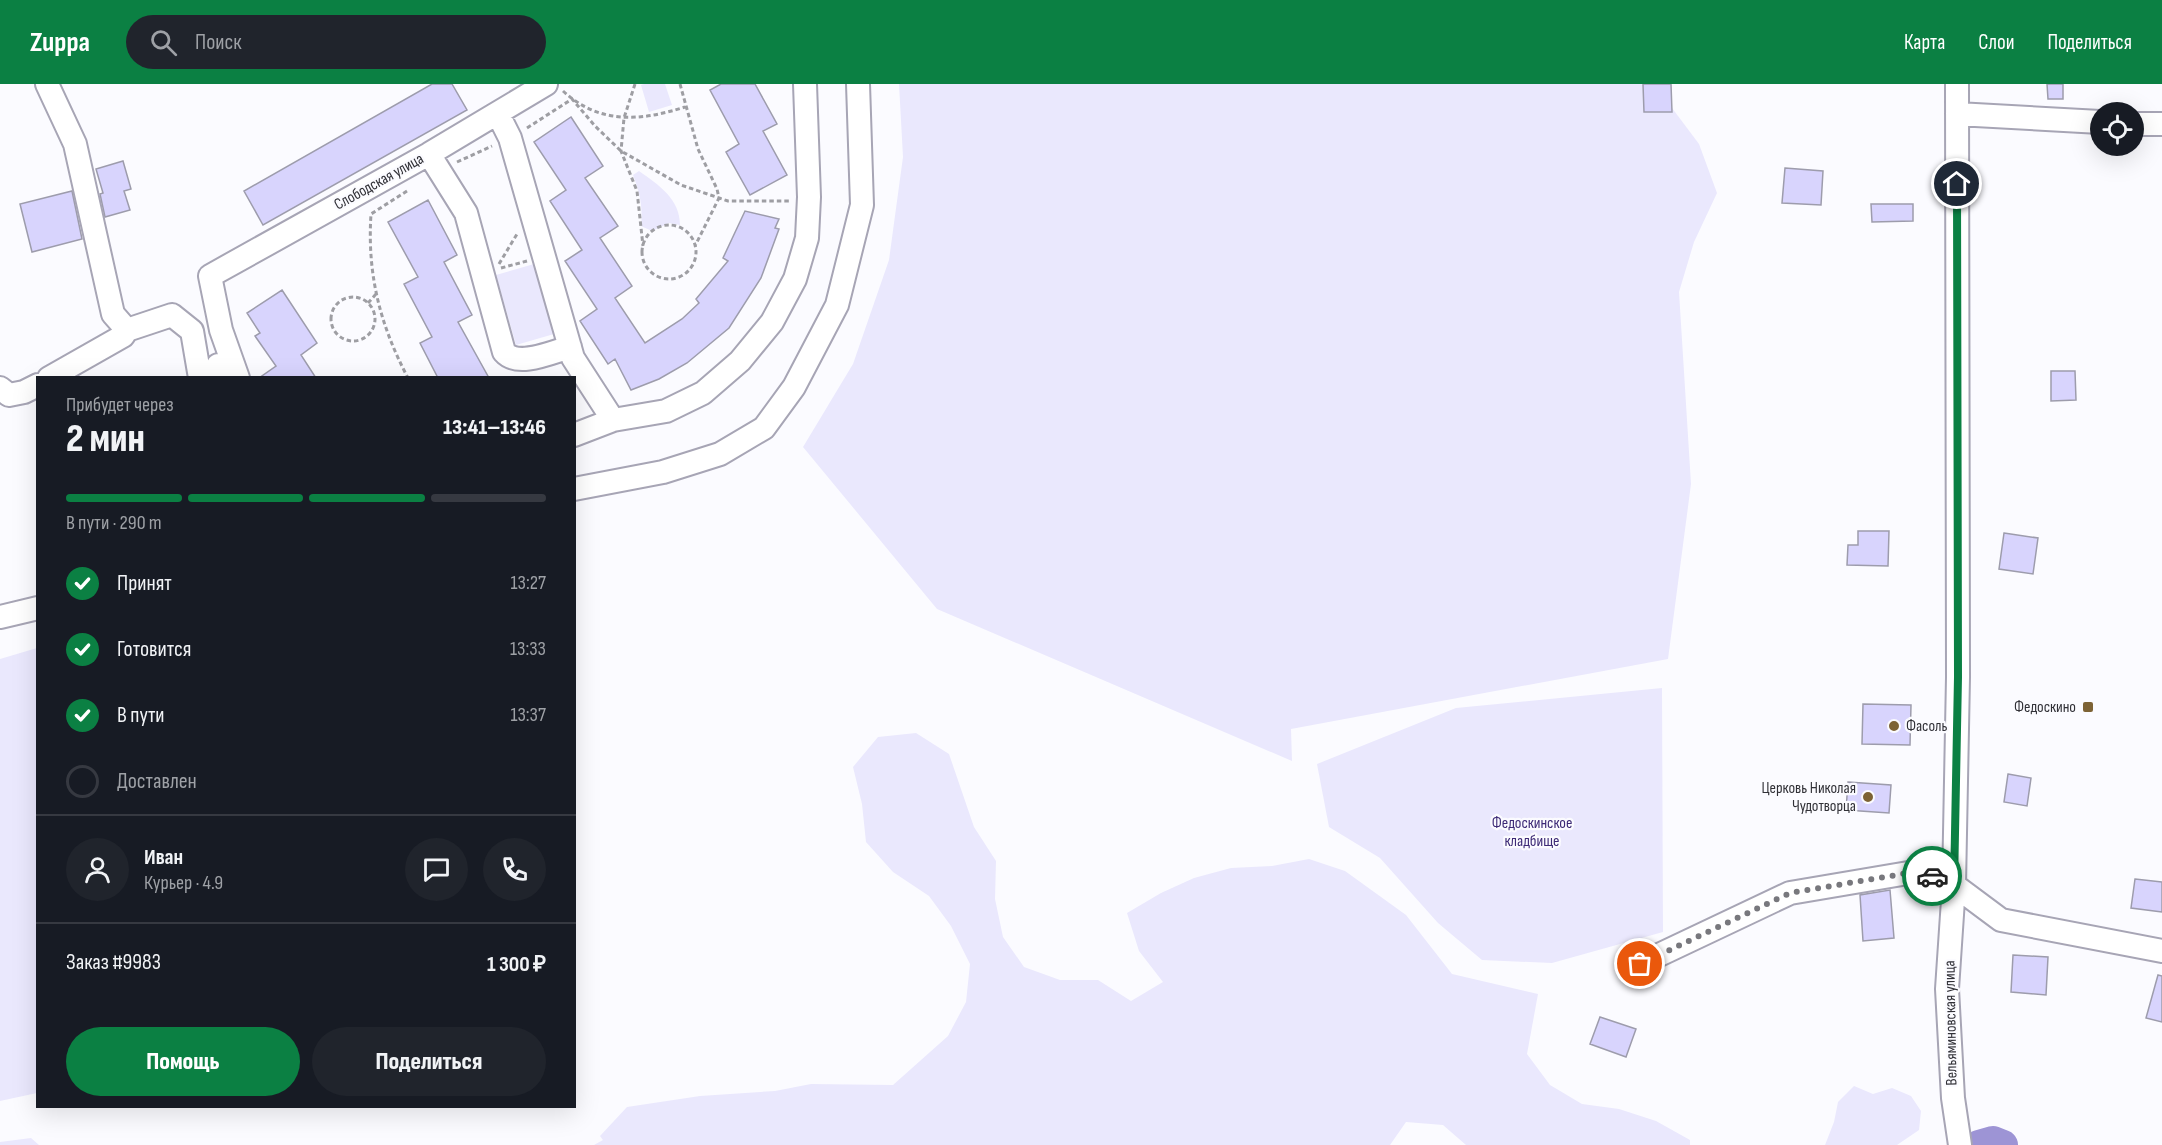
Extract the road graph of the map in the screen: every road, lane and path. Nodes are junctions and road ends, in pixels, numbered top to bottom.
1 (47, 84) edge
2 (546, 84) edge
3 (555, 84) edge
4 (636, 84) edge
5 (680, 84) edge
6 (804, 84) edge
7 (858, 84) edge
8 (1957, 84) edge
9 (572, 99) junction
10 (685, 107) junction
11 (498, 114) junction
12 (1957, 114) junction
13 (624, 117) junction
14 (2090, 121) edge
15 (2144, 124) edge
16 (2162, 124) edge
17 (510, 138) junction
18 (621, 152) junction
19 (434, 162) junction
20 (410, 189) dead end
21 (719, 198) junction
22 (809, 200) junction
23 (529, 204) junction
24 (643, 246) junction
25 (694, 246) junction
26 (544, 256) junction
27 (376, 294) junction
28 (368, 303) junction
29 (127, 330) junction
30 (570, 347) junction
31 (213, 374) edge
32 (53, 376) edge
33 (237, 376) edge
34 (407, 376) edge
35 (36, 386) edge
36 (0, 388) edge
37 (614, 420) junction
38 (576, 434) edge
39 (576, 489) edge
40 (36, 608) edge
41 (0, 617) edge
42 (1954, 885) junction
43 (2162, 951) edge
44 (1640, 964) dead end
45 (1960, 1145) edge

1 - 29 street
2 - 11 street, Слободская улица
3 - 9 path
4 - 13 path
5 - 10 path
6 - 22 street
7 - 39 street
8 - 12 street, Вельяминовская улица
9 - 13 path
9 - 17 path
9 - 18 path
10 - 13 path
10 - 21 path
11 - 17 street
11 - 19 street, Слободская улица
12 - 14 street
12 - 42 street, Вельяминовская улица
13 - 18 path
15 - 16 street
17 - 19 path
17 - 23 street
18 - 21 path
18 - 24 path
19 - 30 street
19 - 33 street, Слободская улица
20 - 27 path
21 - 22 path
21 - 25 path
22 - 37 street
23 - 26 street
23 - 26 path
24 - 25 path
24 - 25 path
26 - 30 street
27 - 28 path
27 - 34 path
28 - 28 path
29 - 31 street
29 - 32 street
30 - 37 street
35 - 36 street
37 - 38 street
40 - 41 street
42 - 43 street
42 - 44 street
42 - 45 street, Вельяминовская улица

